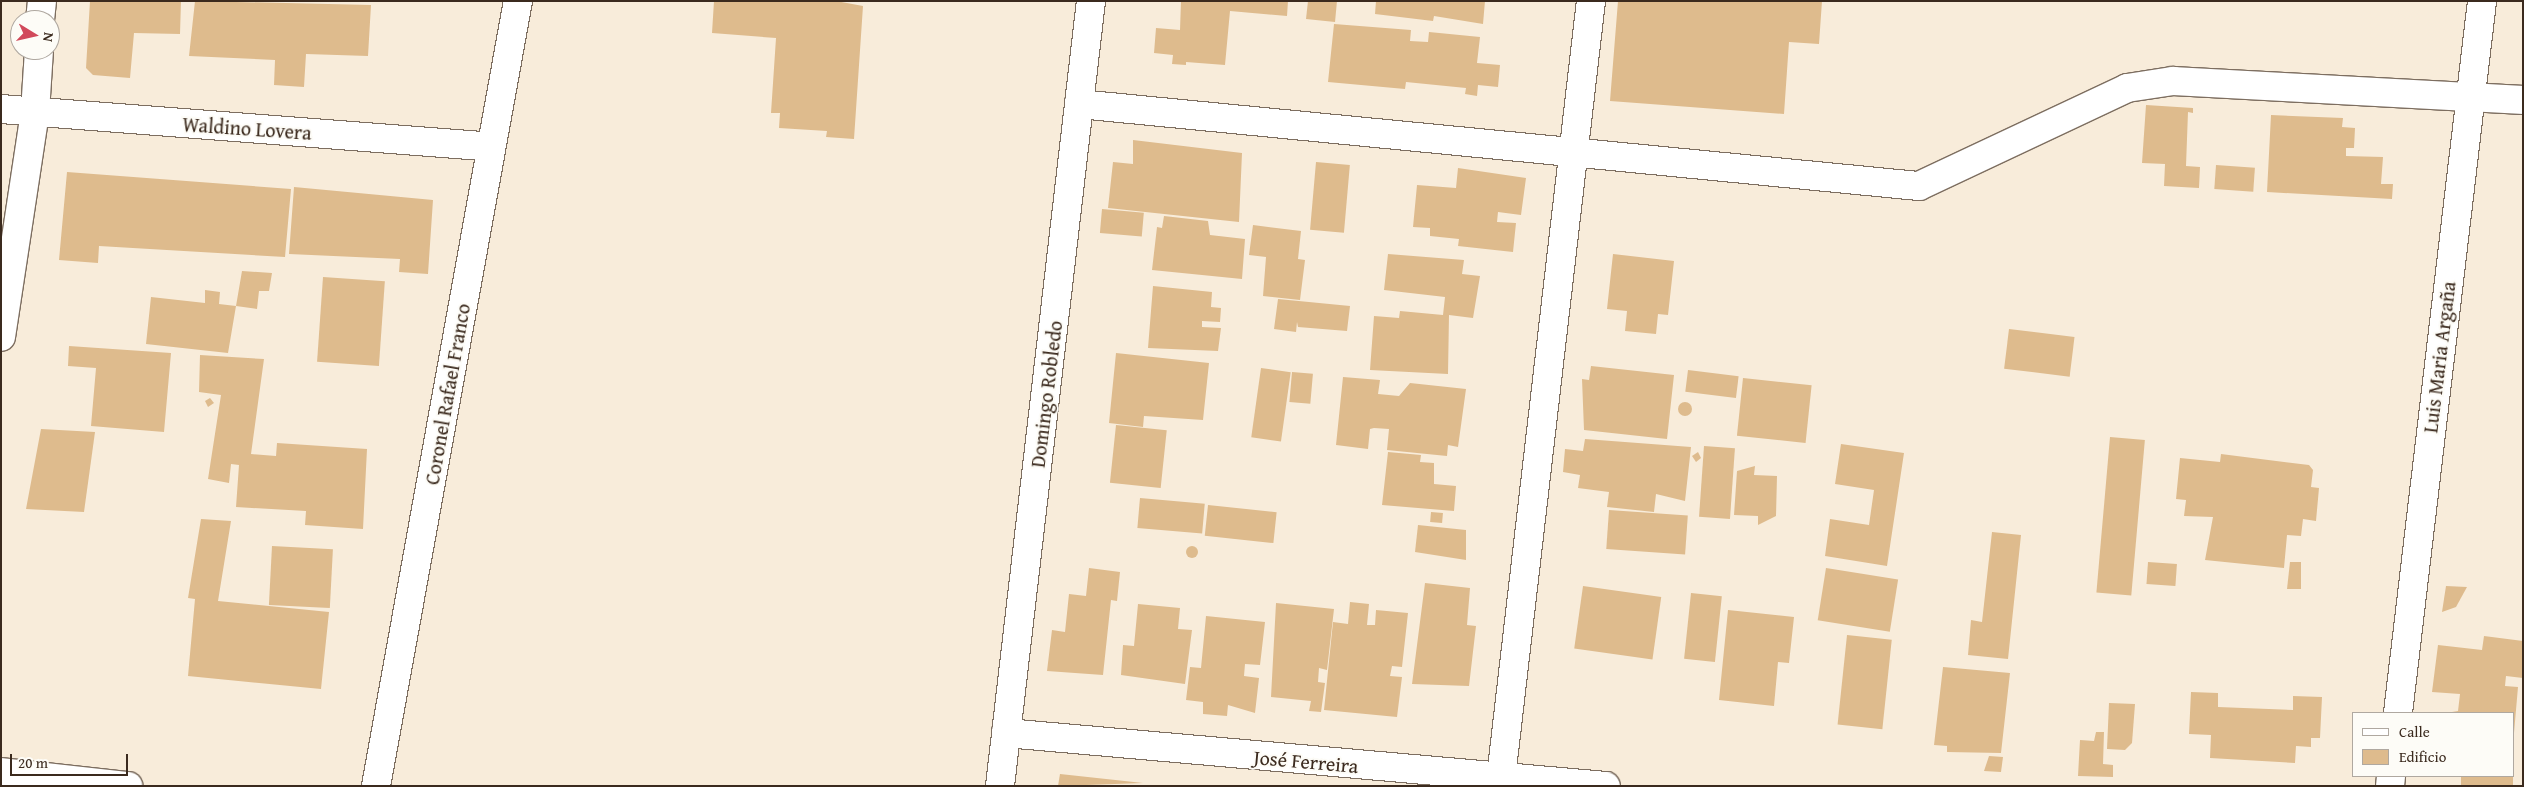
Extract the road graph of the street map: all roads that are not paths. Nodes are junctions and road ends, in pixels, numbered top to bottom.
1 (518, 1) edge
2 (1091, 1) edge
3 (1591, 1) edge
4 (2482, 1) edge
5 (38, 60) edge
6 (2470, 96) junction
7 (2523, 100) edge
8 (1080, 104) junction
9 (1, 109) edge
10 (35, 112) junction
11 (492, 147) junction
12 (1576, 156) junction
13 (1, 337) edge
14 (2398, 712) edge
15 (1006, 733) junction
16 (1, 772) edge
17 (1501, 783) edge
18 (128, 786) edge
19 (376, 786) edge
20 (1000, 786) edge
21 (1606, 786) edge

1 - 11 street, Coronel Rafael Franco
2 - 8 street, Domingo Robledo
3 - 12 street
4 - 6 street, Luis Maria Argaña
5 - 10 street
6 - 7 street
6 - 12 street
6 - 14 street, Luis Maria Argaña
8 - 12 street
8 - 15 street, Domingo Robledo
9 - 10 street, Waldino Lovera
10 - 11 street, Waldino Lovera
10 - 13 street
11 - 19 street, Coronel Rafael Franco
12 - 17 street
15 - 17 street, José Ferreira
15 - 20 street, Domingo Robledo
16 - 18 street
17 - 21 street, José Ferreira

